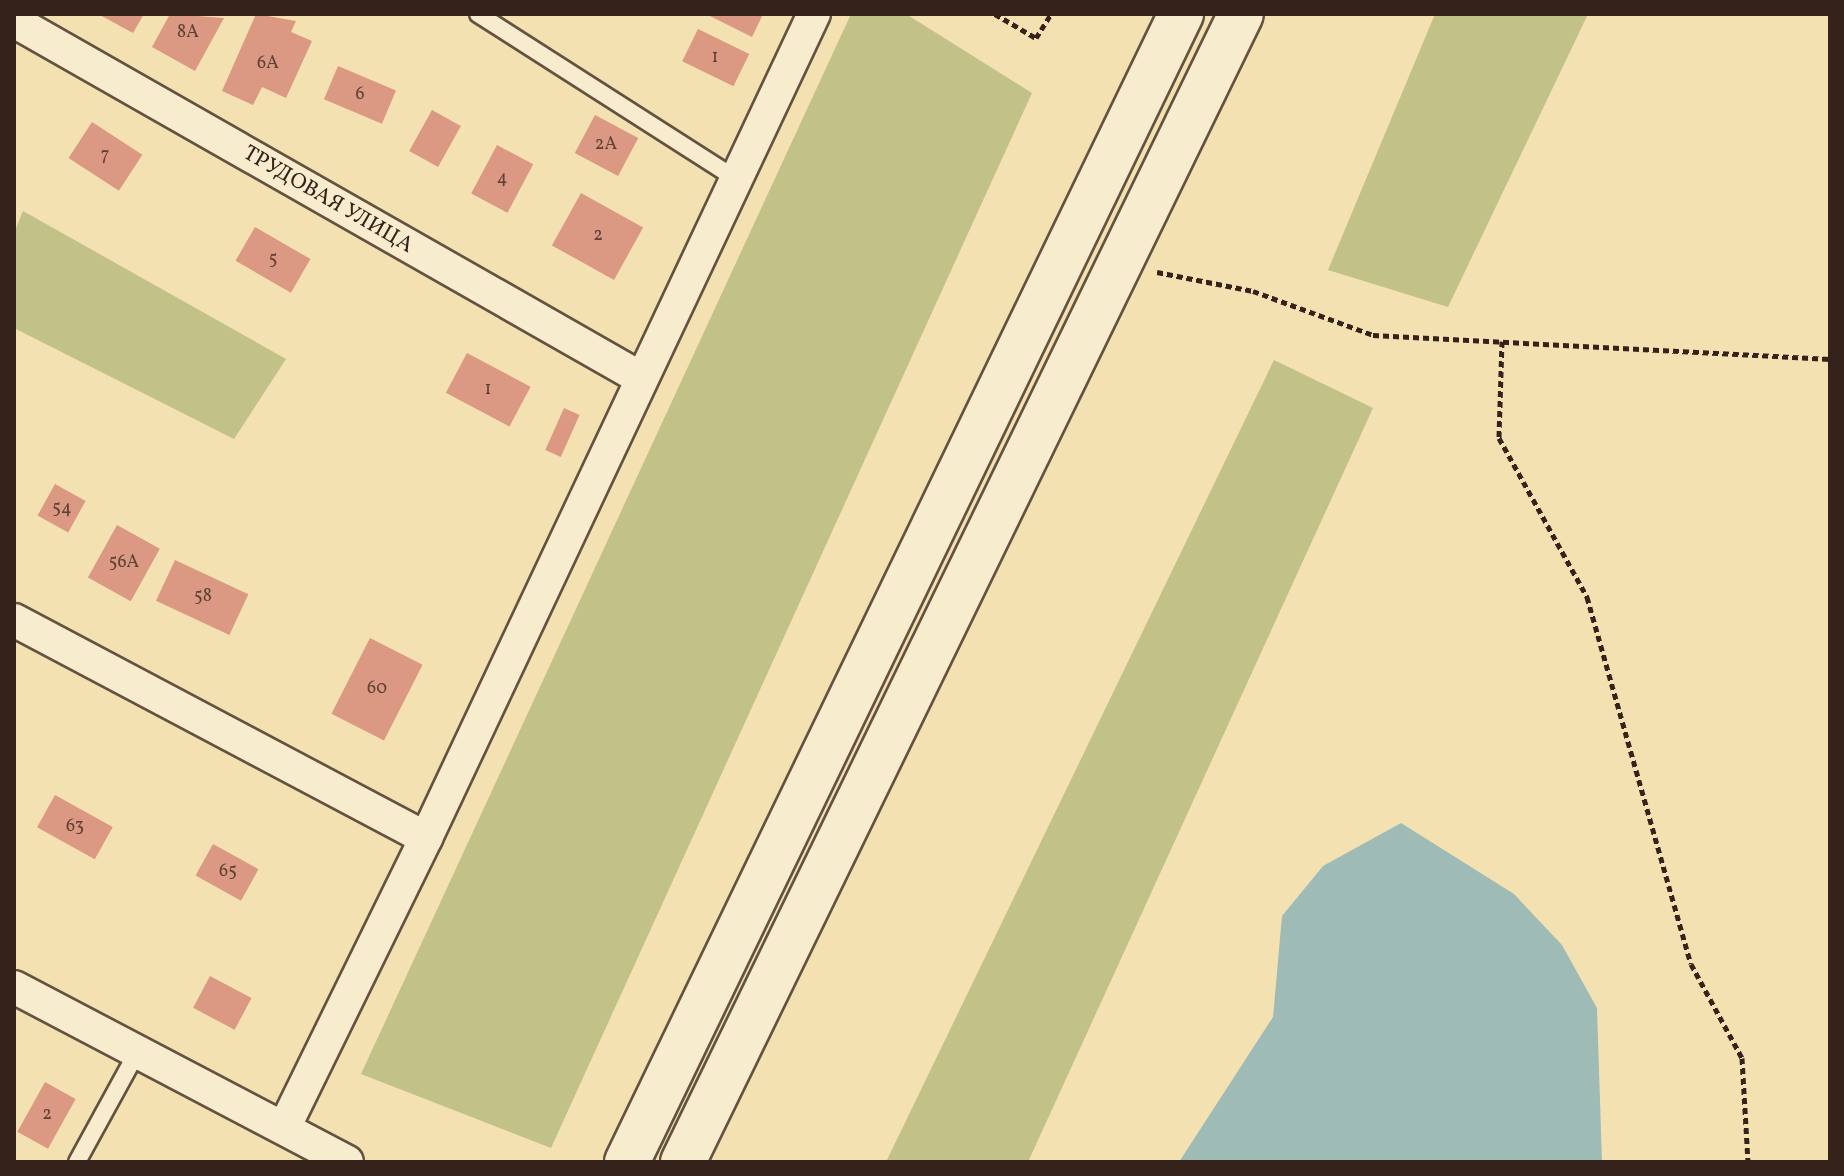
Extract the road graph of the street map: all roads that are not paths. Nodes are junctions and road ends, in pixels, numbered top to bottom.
1 (478, 14) edge
2 (814, 14) edge
3 (1181, 14) edge
4 (1241, 14) edge
5 (14, 21) edge
6 (736, 179) junction
7 (641, 378) junction
8 (14, 620) edge
9 (426, 838) junction
10 (14, 987) edge
11 (135, 1056) junction
12 (284, 1128) junction
13 (77, 1162) edge
14 (347, 1162) edge
15 (627, 1162) edge
16 (683, 1162) edge

1 - 6 lane
2 - 6 street
3 - 15 main road
4 - 16 main road
5 - 7 street, ТРУДОВАЯ УЛИЦА
6 - 7 street
7 - 9 street
8 - 9 street
9 - 12 street
10 - 11 street
11 - 12 street
11 - 13 lane
12 - 14 street

